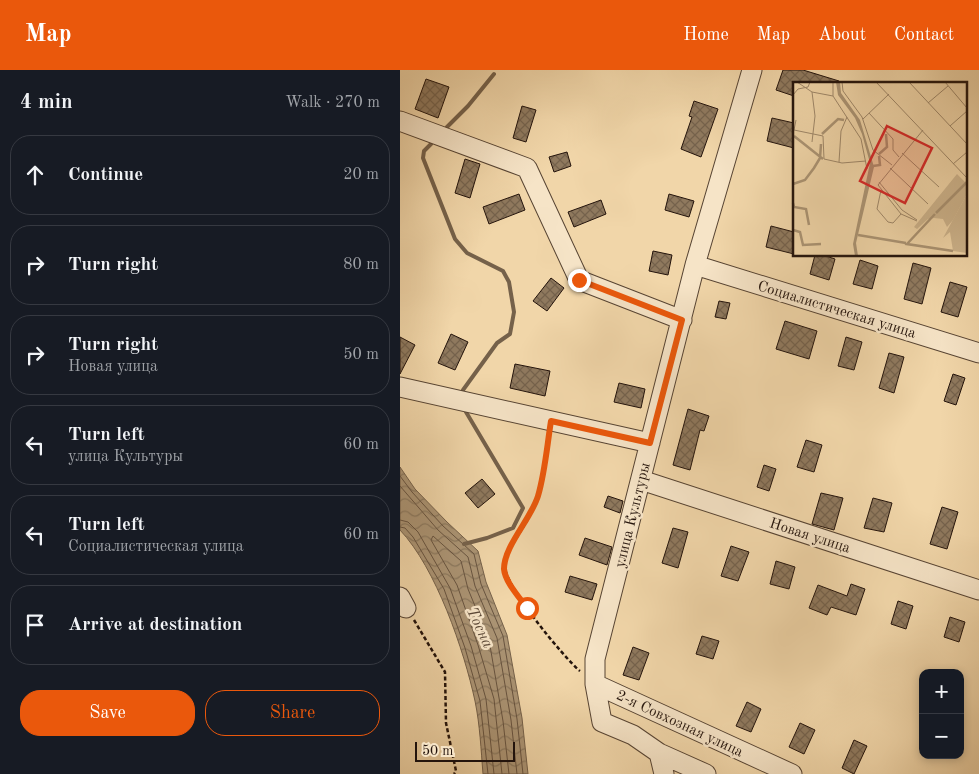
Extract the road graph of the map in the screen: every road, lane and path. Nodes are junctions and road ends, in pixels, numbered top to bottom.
1 (752, 70) edge
2 (400, 121) edge
3 (696, 266) junction
4 (682, 320) junction
5 (979, 353) edge
6 (400, 387) edge
7 (551, 421) junction
8 (650, 443) junction
9 (641, 480) junction
10 (979, 590) edge
11 (403, 603) edge
12 (597, 692) junction
13 (659, 753) junction
14 (454, 774) edge
15 (664, 774) edge
16 (706, 774) edge
17 (792, 774) edge

1 - 3 street, улица Культуры
2 - 4 street
3 - 4 street, улица Культуры
3 - 5 street, Социалистическая улица
4 - 8 street, улица Культуры
6 - 7 street
7 - 8 street
7 - 12 path
8 - 9 street, улица Культуры
9 - 10 street, Новая улица
9 - 12 street, улица Культуры
11 - 14 path
12 - 13 street, 2-я Совхозная улица
12 - 17 street, 2-я Совхозная улица
13 - 15 street
13 - 16 street, 2-я Совхозная улица

